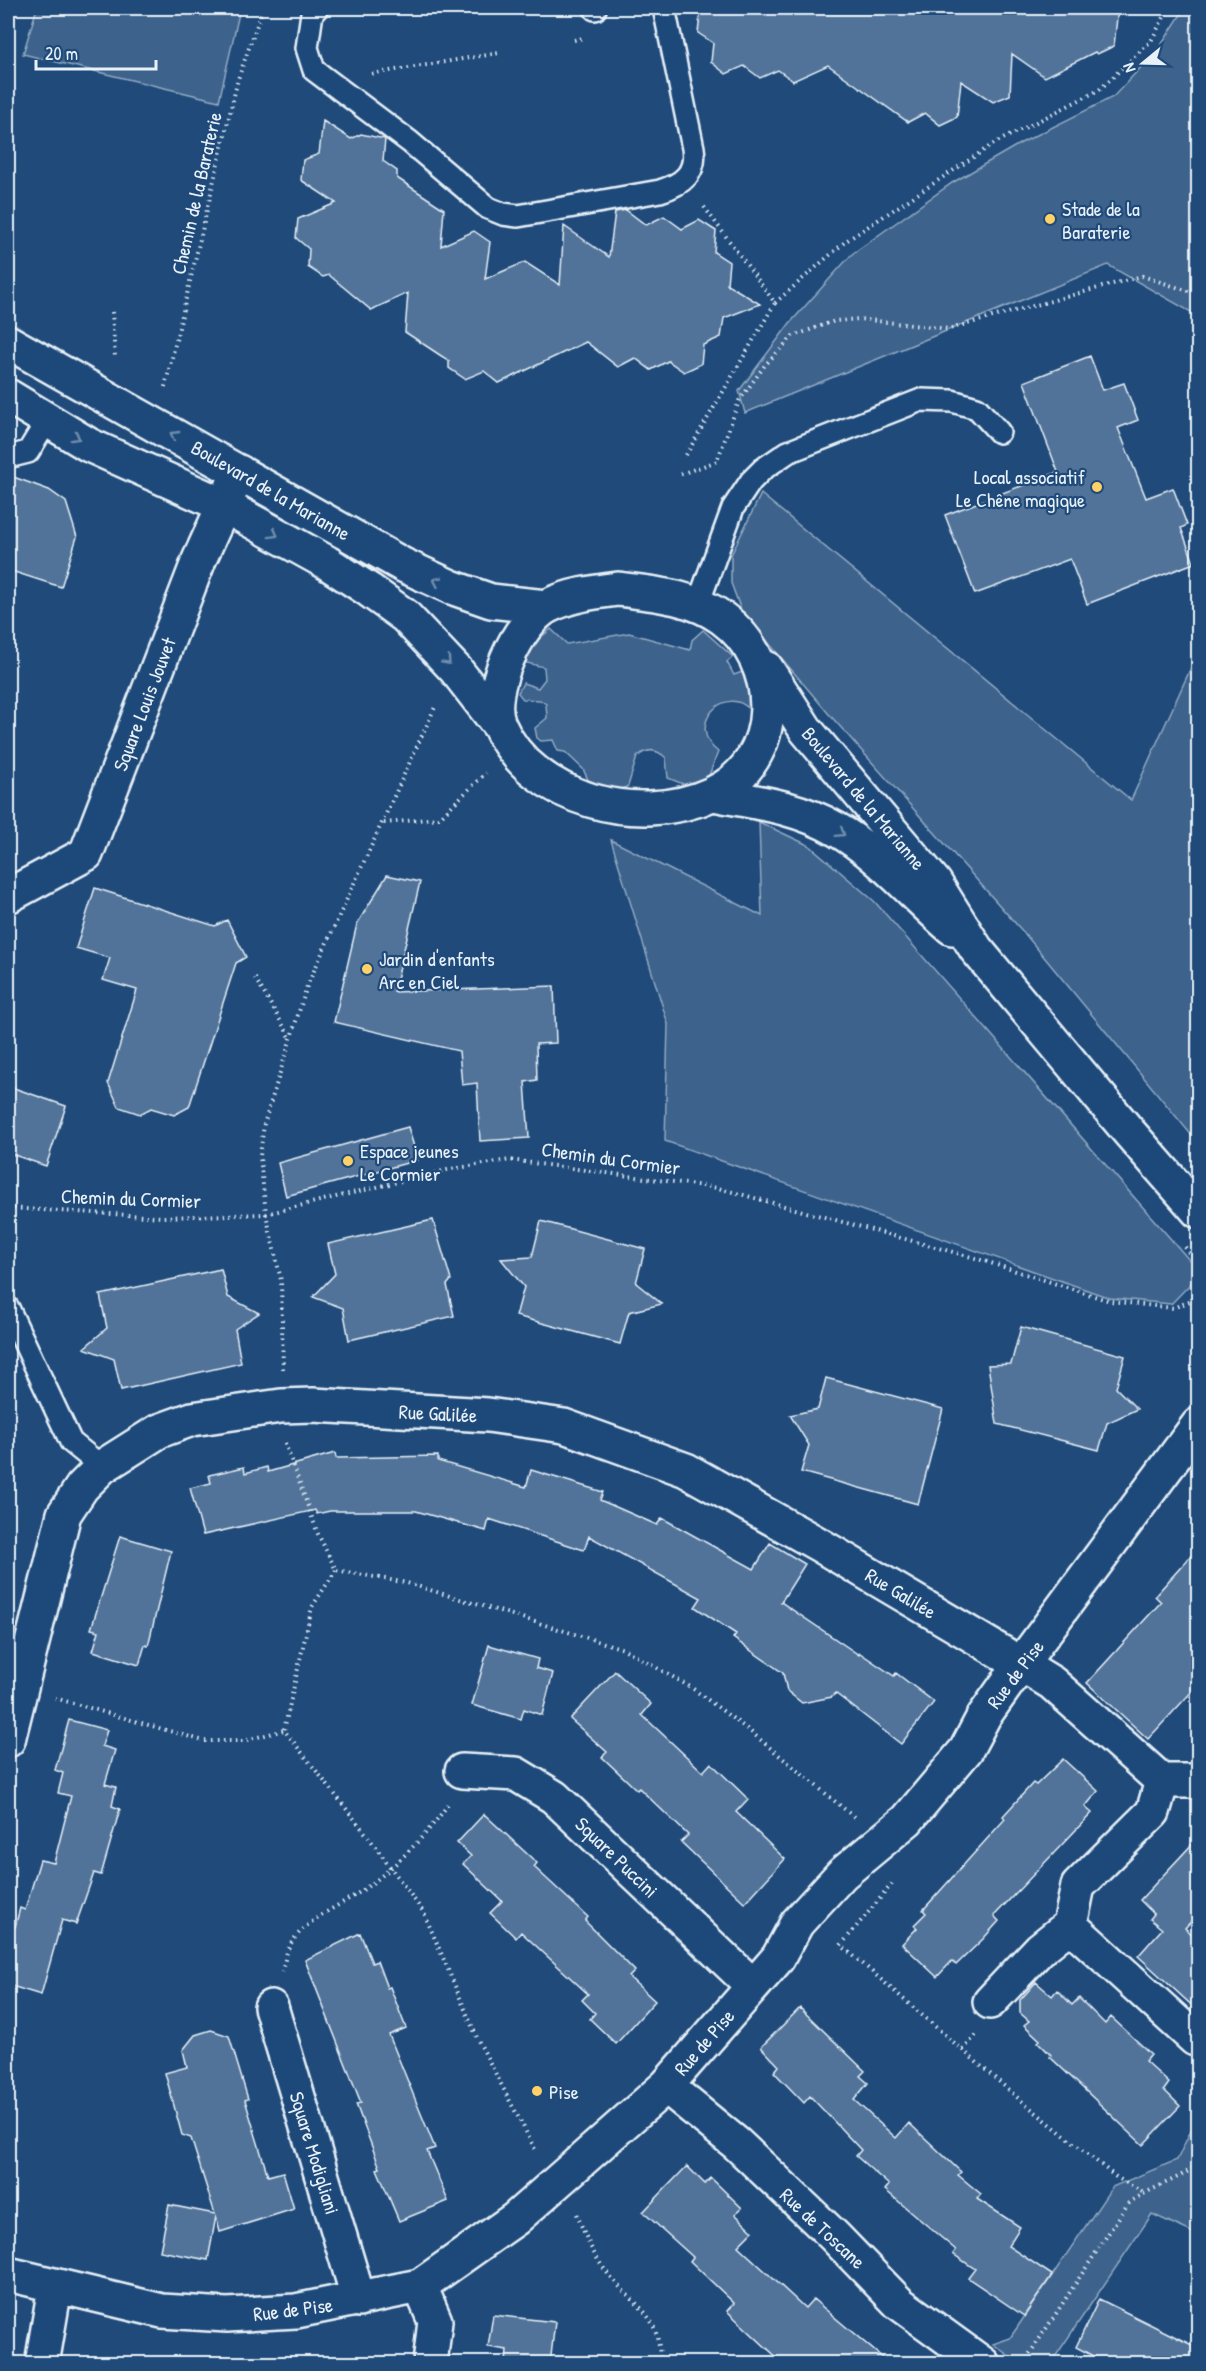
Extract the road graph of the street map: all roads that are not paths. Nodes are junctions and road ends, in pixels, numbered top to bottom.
1 (317, 8) edge
2 (664, 8) edge
3 (8, 342) edge
4 (8, 396) edge
5 (47, 421) junction
6 (999, 432) dead end
7 (8, 457) edge
8 (239, 472) junction
9 (223, 505) junction
10 (698, 604) junction
11 (546, 607) junction
12 (752, 647) junction
13 (506, 735) junction
14 (713, 794) junction
15 (8, 896) edge
16 (976, 949) junction
17 (1198, 1210) edge
18 (8, 1308) edge
19 (1198, 1425) edge
20 (102, 1467) junction
21 (1021, 1664) junction
22 (8, 1740) edge
23 (462, 1771) road end
24 (1162, 1781) junction
25 (1198, 1781) edge
26 (1070, 1925) junction
27 (753, 1986) junction
28 (990, 2002) dead end
29 (271, 2007) road end
30 (1195, 2039) dead end
31 (666, 2086) junction
32 (8, 2274) edge
33 (420, 2286) junction
34 (55, 2287) junction
35 (359, 2300) junction
36 (42, 2364) edge
37 (430, 2364) edge
38 (983, 2364) edge

1 - 2 lane
8 -> 3 street, Boulevard de la Marianne
4 - 5 street, Boulevard de la Marianne
5 - 7 lane
5 -> 9 street, Boulevard de la Marianne
6 - 10 lane
8 - 9 street, Square Louis Jouvet
11 -> 8 street, Boulevard de la Marianne
9 -> 13 street, Boulevard de la Marianne
9 - 15 street, Square Louis Jouvet
10 - 11 street, Boulevard de la Marianne
10 - 12 street, Boulevard de la Marianne
11 - 13 street, Boulevard de la Marianne
12 - 14 street, Boulevard de la Marianne
12 - 16 street, Boulevard de la Marianne
13 - 14 street, Boulevard de la Marianne
14 -> 16 street, Boulevard de la Marianne
16 - 17 street, Boulevard de la Marianne
18 - 20 lane
19 - 21 street, Rue de Pise
20 - 21 street, Rue Galilée
20 - 22 street, Rue Galilée
21 - 24 street, Rue Galilée
21 - 27 street, Rue de Pise
23 - 27 street, Square Puccini
24 - 25 street
24 - 26 street
26 - 28 street
26 - 30 street
27 - 31 street, Rue de Pise
29 - 35 street, Square Modigliani
31 - 33 street, Rue de Pise
31 - 38 street, Rue de Toscane
32 - 34 street, Rue de Pise
33 - 35 street, Rue de Pise
33 - 37 street
34 - 35 street, Rue de Pise
34 - 36 street

